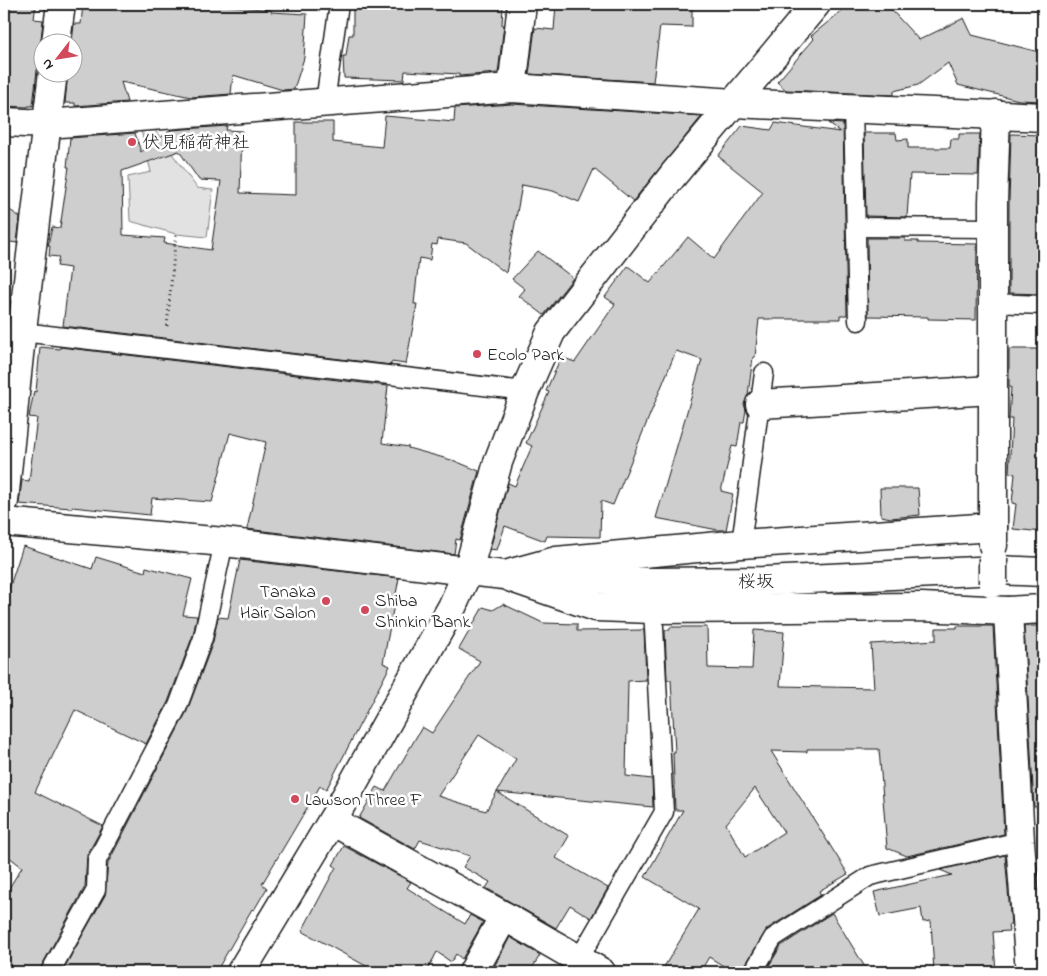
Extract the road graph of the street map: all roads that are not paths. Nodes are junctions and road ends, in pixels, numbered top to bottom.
1 (61, 4) edge
2 (339, 4) edge
3 (522, 4) edge
4 (816, 4) edge
5 (57, 32) edge
6 (52, 82) edge
7 (512, 88) junction
8 (325, 102) junction
9 (734, 103) junction
10 (853, 108) junction
11 (996, 114) junction
12 (1043, 117) edge
13 (4, 122) edge
14 (47, 124) junction
15 (856, 227) junction
16 (992, 228) junction
17 (992, 303) junction
18 (1043, 305) edge
19 (858, 321) dead end
20 (15, 346) edge
21 (764, 373) dead end
22 (992, 390) junction
23 (525, 391) junction
24 (760, 404) junction
25 (4, 501) edge
26 (4, 522) edge
27 (993, 527) junction
28 (224, 542) junction
29 (741, 544) junction
30 (468, 571) junction
31 (992, 571) dead end
32 (1043, 572) edge
33 (504, 576) junction
34 (653, 609) junction
35 (1043, 609) edge
36 (1008, 611) junction
37 (332, 821) junction
38 (1020, 841) junction
39 (504, 916) junction
40 (590, 966) edge
41 (50, 972) edge
42 (240, 972) edge
43 (473, 972) edge
44 (753, 972) edge
45 (1030, 972) edge

1 - 5 street
2 - 8 lane
3 - 7 street
4 - 9 street
6 - 14 street
7 - 8 street
7 - 9 street
8 - 14 street
9 - 10 street
9 - 23 street
10 - 11 street
10 - 15 lane
11 - 12 street
11 - 16 street
13 - 14 street
14 - 20 street
15 - 16 lane
15 - 19 lane
16 - 17 street
17 - 18 lane
17 - 22 street
20 - 23 lane
20 - 25 street
21 - 24 lane
22 - 24 street
22 - 27 street
23 - 30 street
24 - 29 lane
26 - 28 street, 桜坂
27 - 29 street
27 - 31 street
28 - 30 street, 桜坂
28 - 41 lane
29 - 33 street
30 - 33 street, 桜坂
30 - 37 street
32 - 33 street, 桜坂
33 - 34 street
34 - 36 street
34 - 40 lane
35 - 36 street
36 - 38 street
37 - 39 street
37 - 42 street
38 - 44 lane
38 - 45 street
39 - 40 street
39 - 43 street

